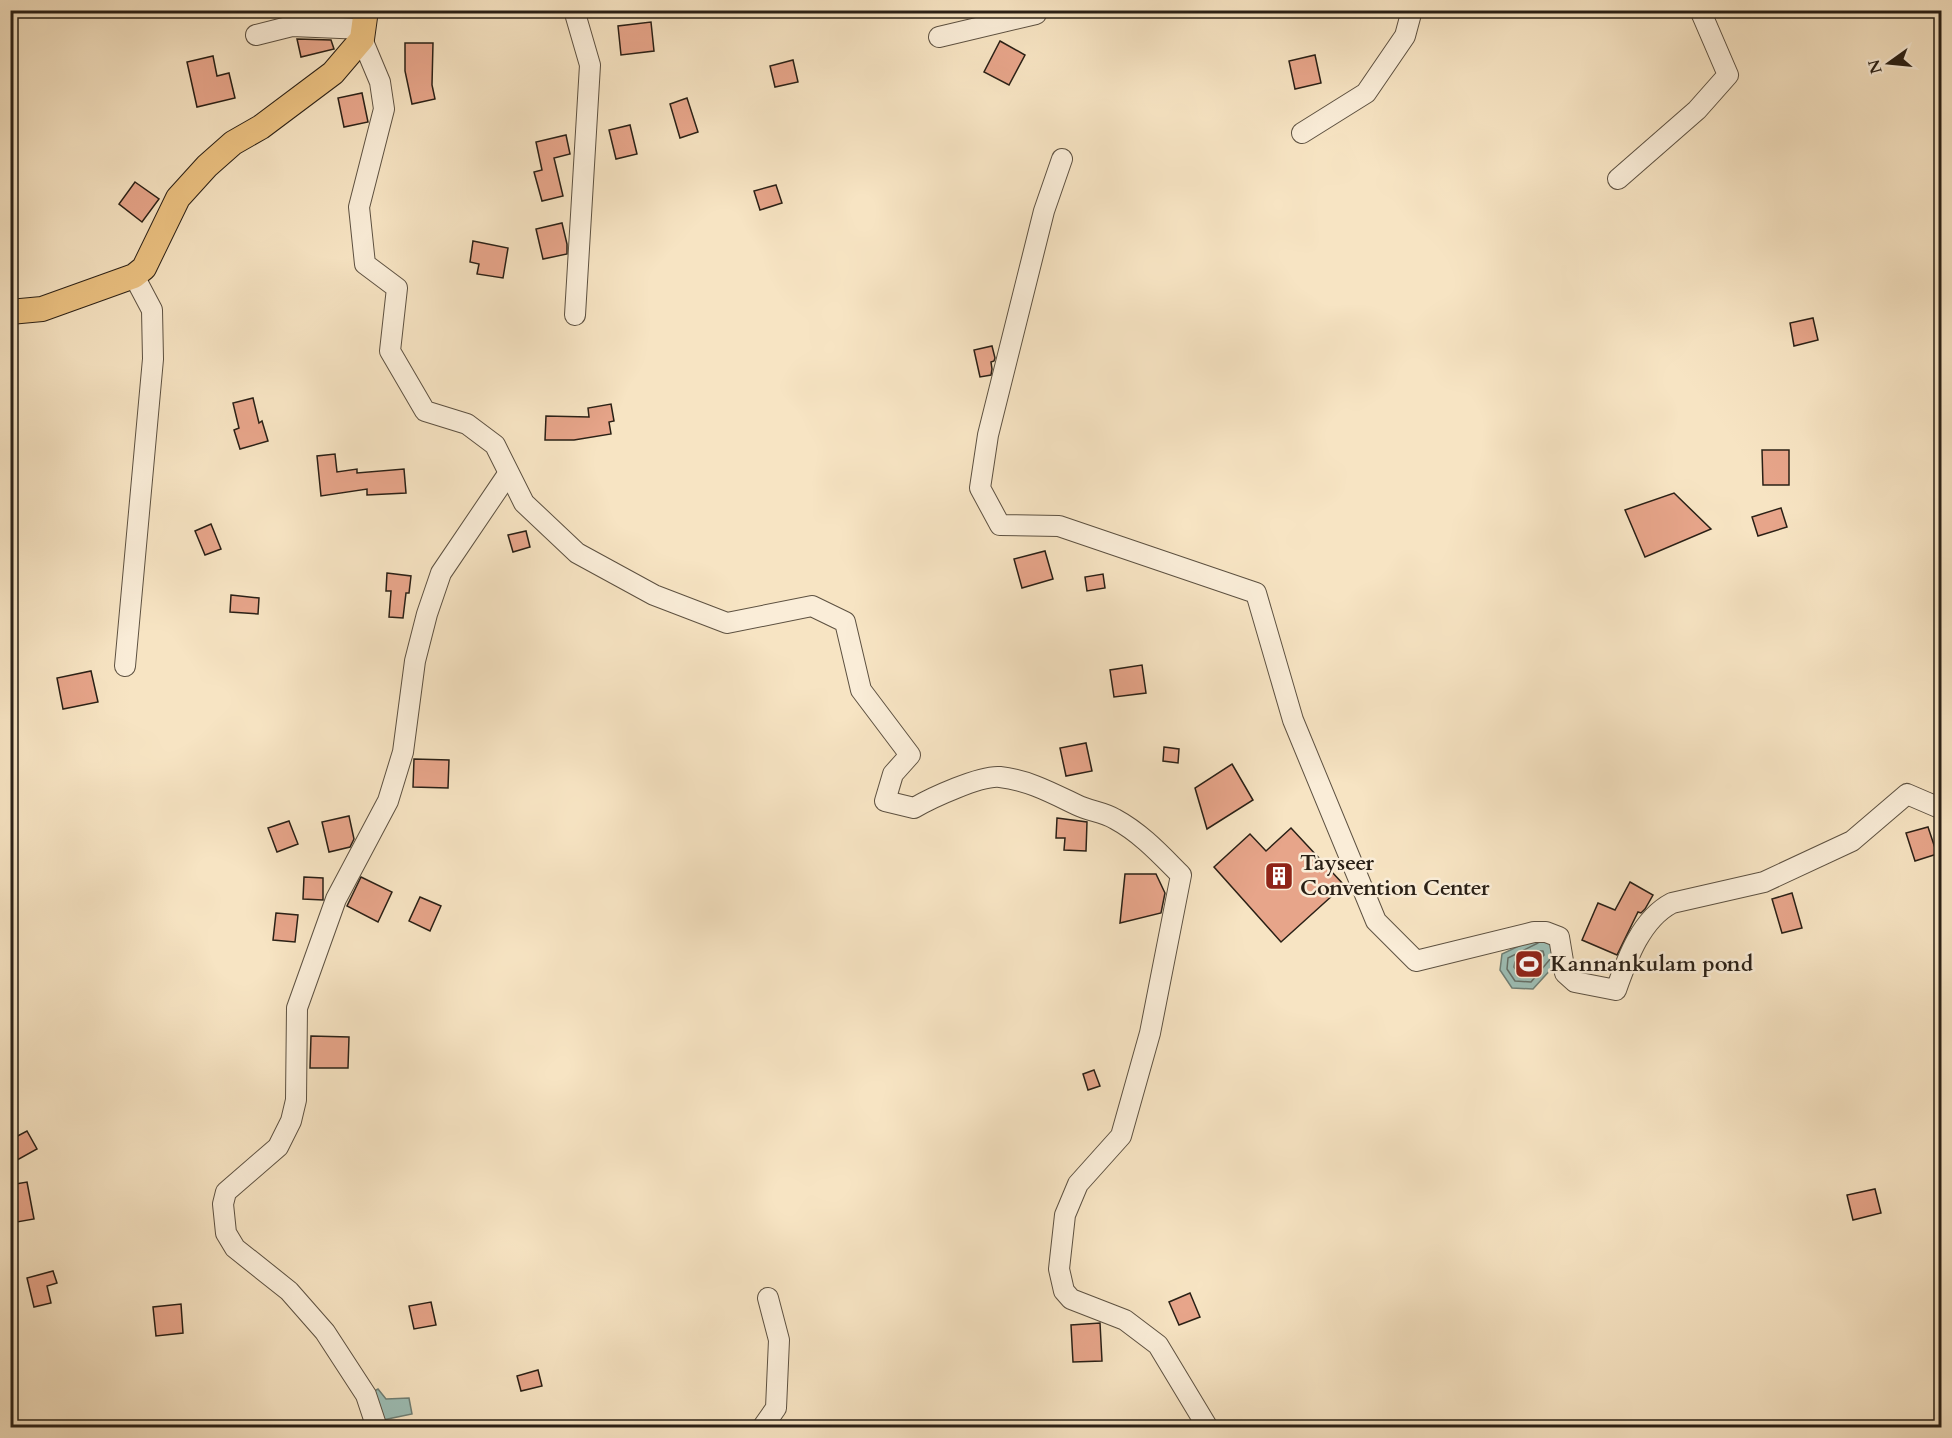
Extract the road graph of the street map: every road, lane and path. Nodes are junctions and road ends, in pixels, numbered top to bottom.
1 (574, 10) edge
2 (1036, 10) edge
3 (1412, 10) edge
4 (1700, 10) edge
5 (364, 26) edge
6 (255, 35) dead end
7 (939, 37) dead end
8 (1302, 133) dead end
9 (1062, 159) dead end
10 (1618, 179) dead end
11 (134, 276) junction
12 (10, 312) edge
13 (575, 315) dead end
14 (508, 474) junction
15 (125, 666) dead end
16 (1941, 809) edge
17 (768, 1298) dead end
18 (377, 1428) edge
19 (762, 1428) edge
20 (1208, 1428) edge

1 - 13 street
2 - 7 street
3 - 8 street
4 - 10 street
5 - 6 street
5 - 11 main road
5 - 14 street
9 - 16 street
11 - 12 main road
11 - 15 street
14 - 18 street
14 - 20 street
17 - 19 street

